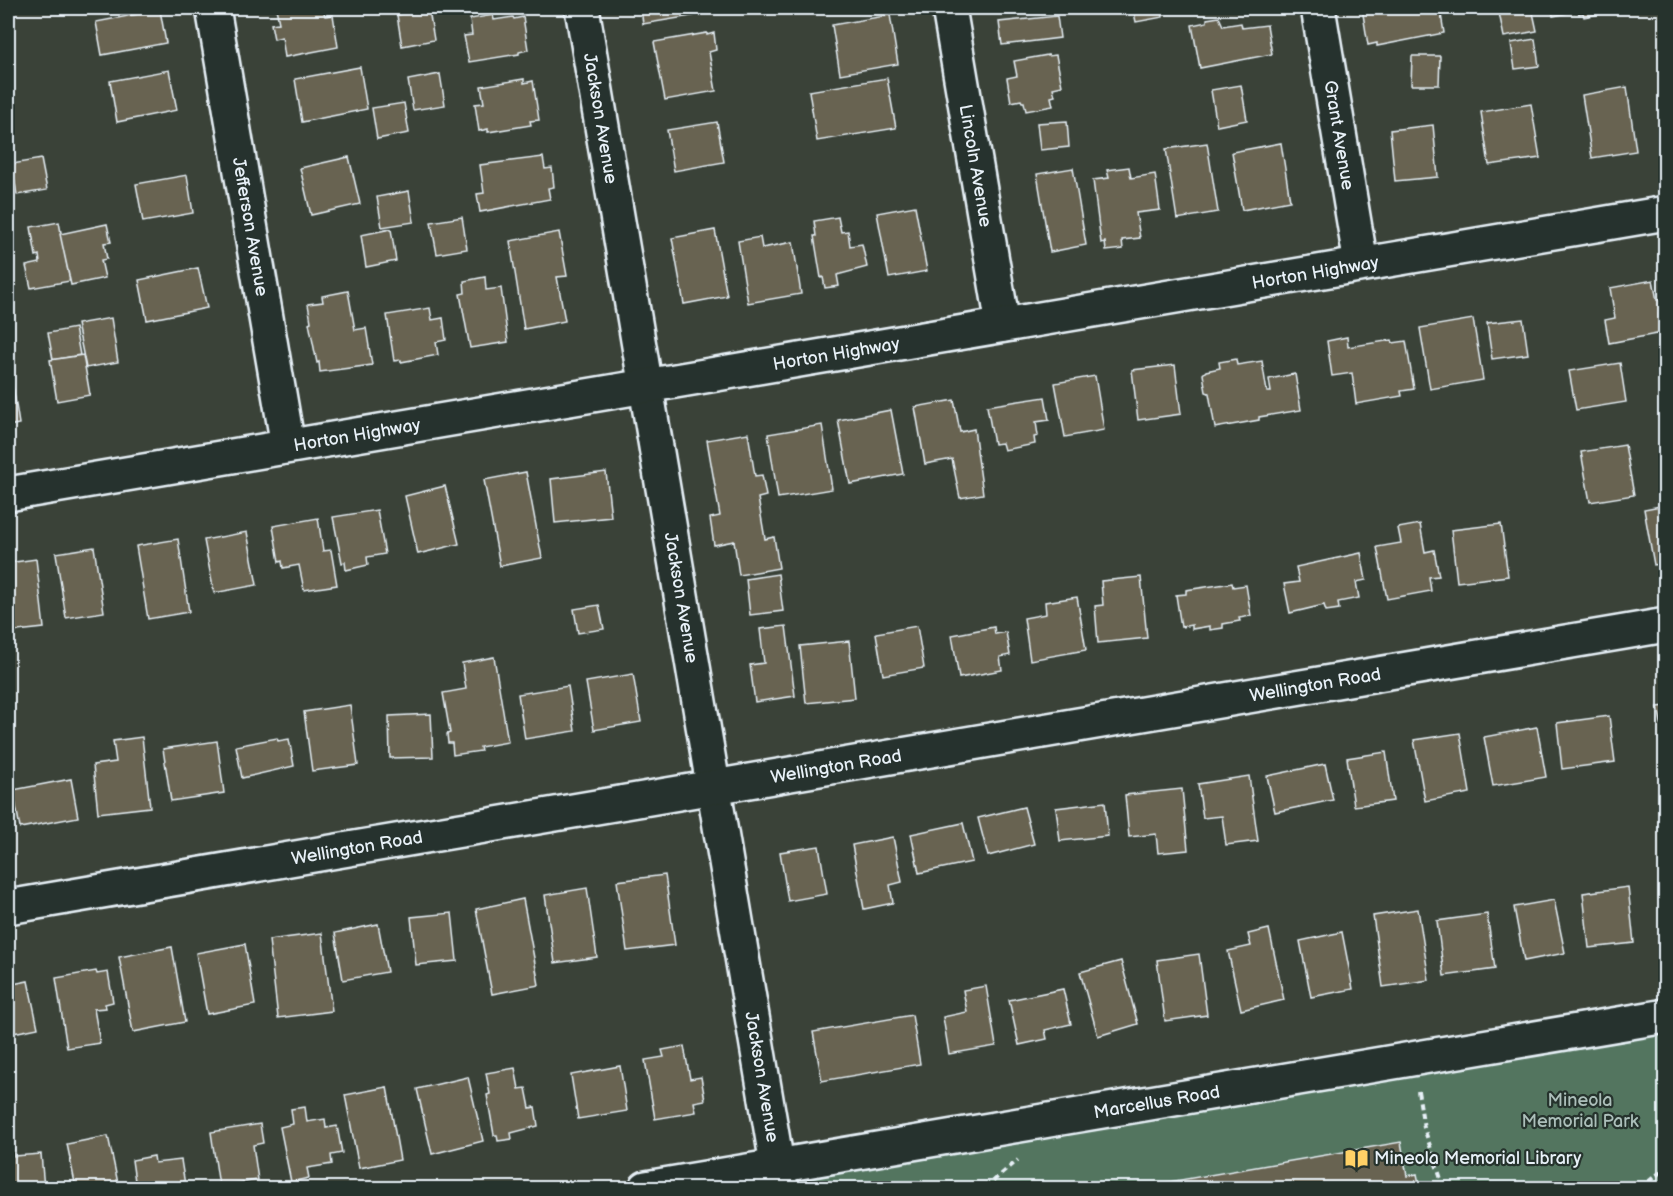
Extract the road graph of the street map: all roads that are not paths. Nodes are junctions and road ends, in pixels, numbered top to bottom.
1 (213, 8) edge
2 (582, 8) edge
3 (949, 8) edge
4 (1318, 8) edge
5 (1665, 213) edge
6 (1361, 264) junction
7 (1003, 325) junction
8 (645, 386) junction
9 (288, 446) junction
10 (8, 494) edge
11 (1665, 625) edge
12 (713, 786) junction
13 (8, 907) edge
14 (1665, 1016) edge
15 (779, 1177) edge
16 (646, 1188) edge

1 - 9 street, Jefferson Avenue
2 - 8 street, Jackson Avenue
3 - 7 street, Lincoln Avenue
4 - 6 street, Grant Avenue
5 - 6 street, Horton Highway
6 - 7 street, Horton Highway
7 - 8 street, Horton Highway
8 - 9 street, Horton Highway
8 - 12 street, Jackson Avenue
9 - 10 street, Horton Highway
11 - 12 street, Wellington Road
12 - 13 street, Wellington Road
12 - 15 street, Jackson Avenue
14 - 15 street, Marcellus Road
15 - 16 street, Marcellus Road

